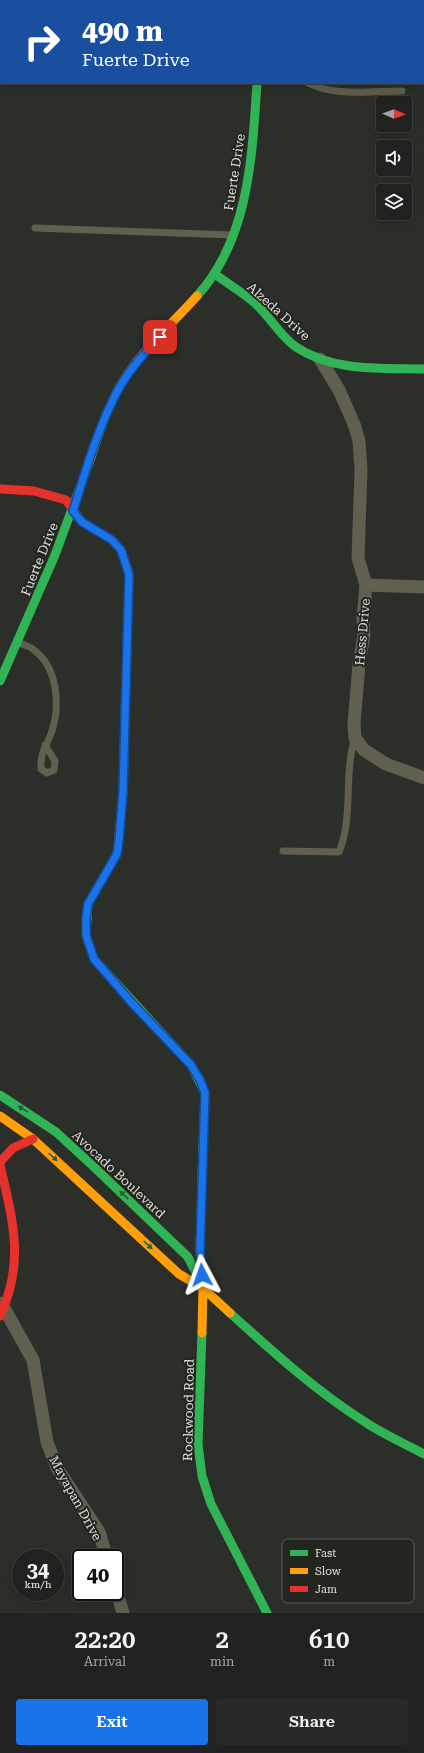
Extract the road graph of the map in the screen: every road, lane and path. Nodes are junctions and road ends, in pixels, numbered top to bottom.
1 (257, 84) edge
2 (310, 84) edge
3 (402, 91) dead end
4 (35, 228) dead end
5 (234, 235) junction
6 (215, 274) junction
7 (320, 360) junction
8 (424, 369) edge
9 (0, 489) edge
10 (73, 511) junction
11 (366, 585) junction
12 (424, 587) edge
13 (17, 642) junction
14 (0, 681) edge
15 (355, 738) junction
16 (45, 745) dead end
17 (424, 778) edge
18 (283, 851) dead end
19 (0, 1095) edge
20 (0, 1116) edge
21 (33, 1139) junction
22 (0, 1162) edge
23 (0, 1165) edge
24 (203, 1288) junction
25 (2, 1309) edge
26 (424, 1454) edge
27 (104, 1549) edge
28 (120, 1601) edge
29 (123, 1613) edge
30 (267, 1613) edge

1 - 5 street, Fuerte Drive
2 - 3 lane
4 - 5 lane
5 - 6 street, Fuerte Drive
6 - 7 street, Alzeda Drive
6 - 10 street, Fuerte Drive
7 - 8 street, Alzeda Drive
7 - 11 street, Hess Drive
9 - 10 street, Rockwood Road
10 - 13 street, Fuerte Drive
10 - 24 street, Rockwood Road
11 - 12 street
11 - 15 street, Hess Drive
13 - 14 street, Fuerte Drive
13 - 16 lane
15 - 17 street
15 - 18 lane
24 -> 19 street, Avocado Boulevard
20 - 21 street, Avocado Boulevard
21 - 22 street
21 -> 24 street, Avocado Boulevard
23 - 25 street
24 - 26 street, Avocado Boulevard
24 - 30 street, Rockwood Road
25 - 27 street, Mayapan Drive
28 - 29 street

